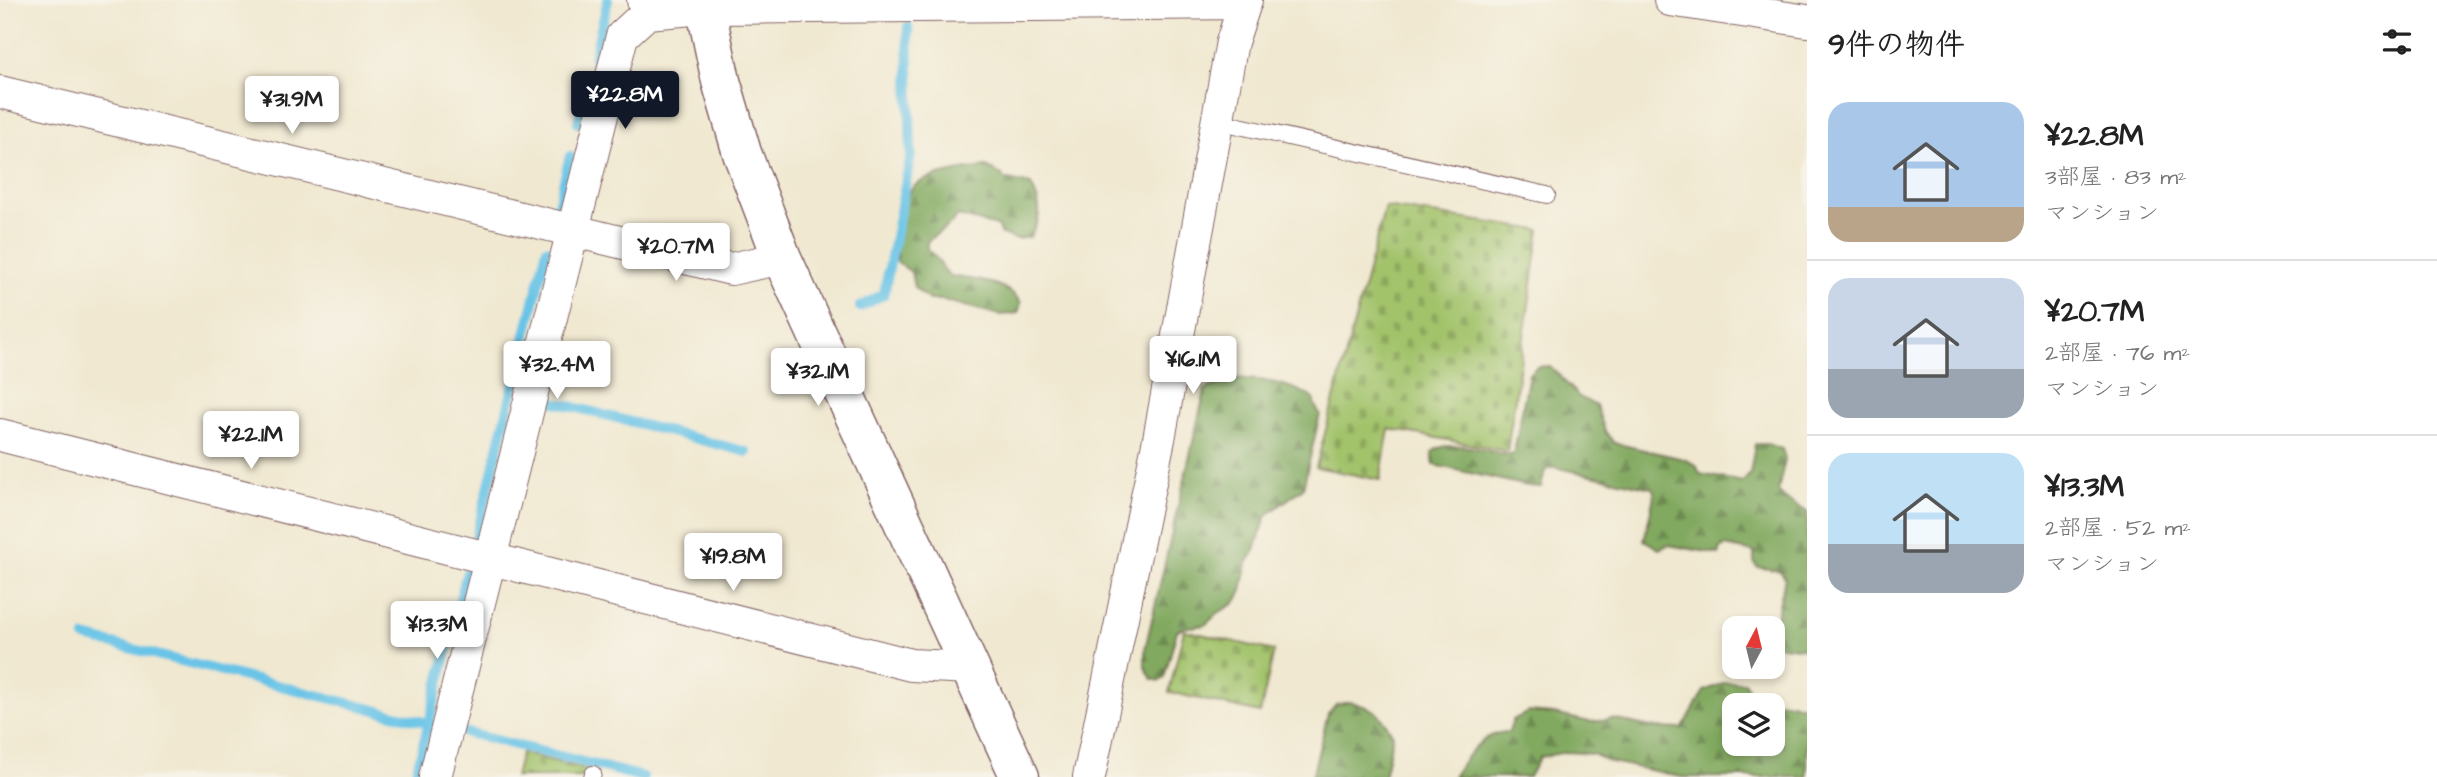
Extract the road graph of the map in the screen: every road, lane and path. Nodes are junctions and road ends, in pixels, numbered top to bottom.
1 (1670, 0) edge
2 (1246, 2) edge
3 (705, 4) edge
4 (645, 7) edge
5 (1807, 21) edge
6 (0, 92) edge
7 (1217, 121) junction
8 (1547, 195) dead end
9 (573, 230) junction
10 (782, 258) junction
11 (0, 435) edge
12 (490, 558) junction
13 (971, 668) junction
14 (435, 777) edge
15 (1020, 777) edge
16 (1089, 777) edge

1 - 5 street
2 - 3 street
2 - 7 street
3 - 4 street
3 - 10 street
4 - 9 street
6 - 9 street
7 - 8 lane
7 - 16 street
9 - 10 street
9 - 12 street
10 - 13 street
11 - 12 street
12 - 13 street
12 - 14 street
13 - 15 street

